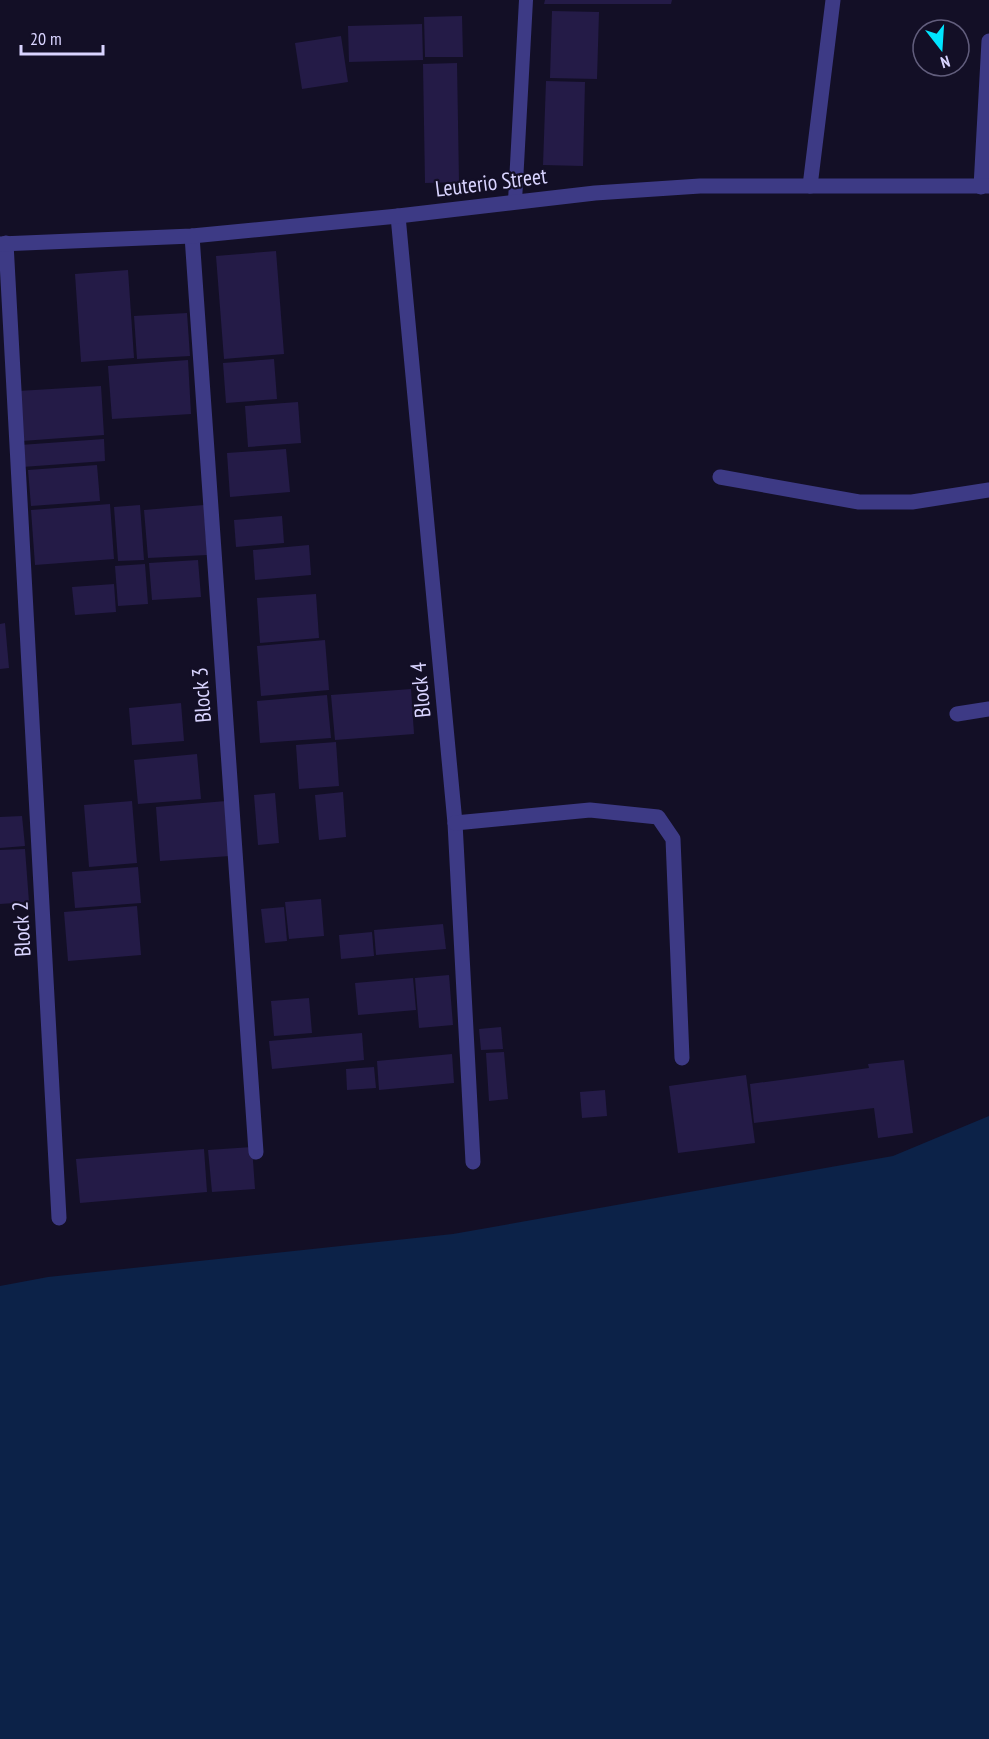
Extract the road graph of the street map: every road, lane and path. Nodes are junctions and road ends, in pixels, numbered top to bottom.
1 (526, 0) edge
2 (833, 0) edge
3 (989, 40) edge
4 (810, 186) junction
5 (985, 186) edge
6 (515, 201) junction
7 (398, 216) junction
8 (192, 236) junction
9 (3, 244) edge
10 (720, 477) dead end
11 (989, 490) edge
12 (989, 709) edge
13 (957, 714) dead end
14 (455, 823) junction
15 (682, 1058) dead end
16 (256, 1152) dead end
17 (473, 1162) dead end
18 (59, 1218) dead end

1 - 6 lane
2 - 4 street
3 - 5 street
4 - 5 street, Leuterio Street
4 - 6 street, Leuterio Street
6 - 7 street, Leuterio Street
7 - 8 street, Leuterio Street
7 - 14 street, Block 4
8 - 9 street, Leuterio Street
8 - 16 street, Block 3
9 - 18 street, Block 2
10 - 11 street
12 - 13 street
14 - 15 street
14 - 17 street, Block 4

